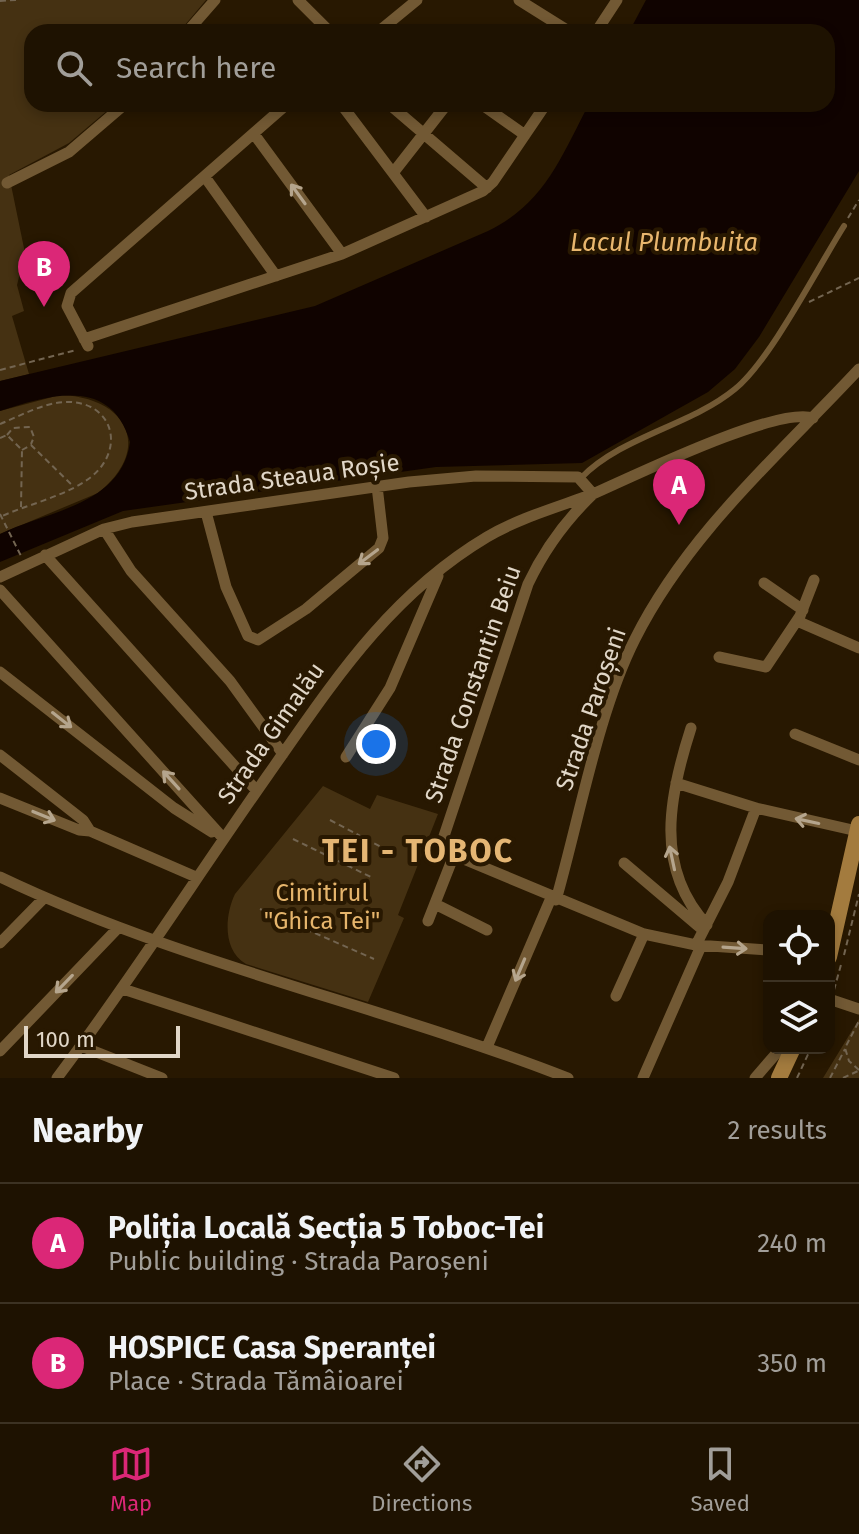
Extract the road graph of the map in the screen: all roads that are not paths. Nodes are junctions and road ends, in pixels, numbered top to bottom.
1 (215, 0) edge
2 (298, 0) edge
3 (417, 0) edge
4 (519, 0) edge
5 (617, 0) edge
6 (194, 24) edge
7 (322, 24) edge
8 (388, 24) edge
9 (557, 24) edge
10 (601, 24) edge
11 (116, 112) edge
12 (278, 112) edge
13 (347, 112) edge
14 (398, 112) edge
15 (440, 112) edge
16 (492, 112) edge
17 (541, 112) edge
18 (423, 133) junction
19 (254, 134) junction
20 (525, 135) junction
21 (393, 173) junction
22 (205, 177) junction
23 (7, 183) dead end
24 (487, 188) junction
25 (426, 217) junction
26 (844, 226) road end
27 (342, 254) junction
28 (276, 276) junction
29 (859, 369) edge
30 (813, 418) junction
31 (581, 478) junction
32 (377, 486) junction
33 (593, 494) junction
34 (549, 511) junction
35 (206, 512) junction
36 (564, 526) junction
37 (104, 529) junction
38 (45, 555) junction
39 (439, 573) junction
40 (0, 577) edge
41 (814, 580) dead end
42 (764, 583) dead end
43 (0, 590) edge
44 (800, 615) junction
45 (859, 648) edge
46 (719, 657) dead end
47 (0, 672) edge
48 (691, 728) dead end
49 (795, 734) dead end
50 (283, 754) junction
51 (0, 755) edge
52 (346, 757) dead end
53 (859, 760) edge
54 (676, 783) junction
55 (257, 791) junction
56 (0, 798) edge
57 (756, 808) junction
58 (858, 828) edge
59 (90, 831) junction
60 (223, 838) junction
61 (454, 855) junction
62 (624, 863) dead end
63 (0, 877) edge
64 (196, 877) junction
65 (44, 898) junction
66 (554, 899) junction
67 (435, 904) junction
68 (428, 921) dead end
69 (118, 928) junction
70 (705, 928) junction
71 (835, 929) edge
72 (487, 930) dead end
73 (644, 934) junction
74 (154, 941) junction
75 (0, 943) edge
76 (698, 946) junction
77 (763, 950) edge
78 (123, 989) junction
79 (616, 996) dead end
80 (835, 1001) edge
81 (859, 1009) edge
82 (81, 1046) junction
83 (487, 1047) junction
84 (0, 1051) edge
85 (776, 1054) edge
86 (790, 1054) edge
87 (57, 1078) edge
88 (162, 1078) edge
89 (394, 1078) edge
90 (568, 1078) edge
91 (643, 1078) edge
92 (755, 1078) edge
93 (779, 1078) edge

1 - 6 street
2 - 7 street
3 - 8 street
4 - 9 street
5 - 10 street
11 - 23 street
12 - 19 street
13 - 21 street
14 - 18 street
15 - 18 street
16 - 20 street
17 - 20 street
18 - 21 street
18 - 24 street
19 - 22 street
27 -> 19 street
20 - 24 street
21 - 25 street
22 - 28 street
22 - 28 street
24 - 25 street
25 - 27 street
26 - 31 lane
27 - 28 street
29 - 30 street, Strada Paroșeni
30 - 33 street, Strada Constantin Beiu
30 - 66 street, Strada Paroșeni
31 - 32 street, Strada Steaua Roșie
31 - 33 street
32 - 35 street, Strada Steaua Roșie
32 -> 35 street
33 - 34 street, Strada Gimalău
33 - 36 street, Strada Constantin Beiu
34 - 36 street
34 - 39 street, Strada Gimalău
35 - 37 street, Strada Steaua Roșie
36 - 61 street, Strada Constantin Beiu
37 - 38 street, Strada Steaua Roșie
37 - 50 street
38 - 40 street, Strada Steaua Roșie
38 - 55 street
39 - 50 street, Strada Gimalău
39 - 52 street
41 - 44 street
42 - 44 street
60 -> 43 street
44 - 45 street
44 - 46 street
47 -> 60 street
48 - 54 street
49 - 53 street
50 - 55 street, Strada Gimalău
51 - 59 street
54 - 57 street
70 -> 54 street
55 - 60 street, Strada Gimalău
56 -> 59 street
58 -> 57 street
57 - 70 street
58 - 71 main road
59 - 64 street
60 - 64 street, Strada Gimalău
61 - 66 street
61 - 67 street
62 - 70 street
63 - 65 street
64 - 74 street, Strada Gimalău
65 - 69 street
65 - 75 street
66 - 73 street
66 -> 83 street, Strada Paroșeni
67 - 68 street
67 - 72 street
69 - 74 street
69 -> 84 street
70 - 76 street
73 - 76 street
73 - 79 street
74 - 78 street, Strada Gimalău
74 - 83 street
76 -> 77 street
76 - 91 street
78 - 82 street, Strada Gimalău
78 - 89 street
80 - 81 street
82 - 87 street, Strada Gimalău
82 - 88 street
83 - 90 street
85 - 92 street
86 - 93 main road

